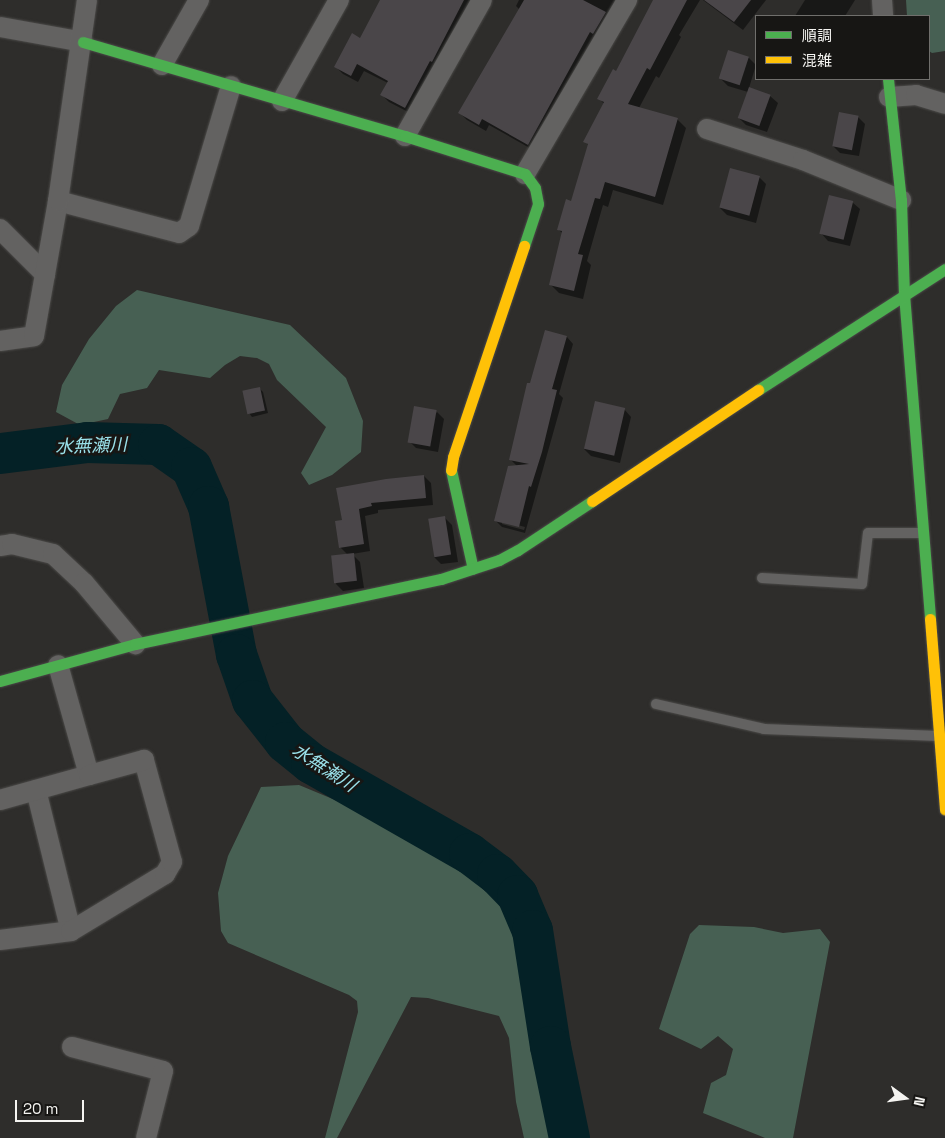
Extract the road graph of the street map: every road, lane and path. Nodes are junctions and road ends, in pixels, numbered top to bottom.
1 (87, 0) edge
2 (199, 0) edge
3 (339, 0) edge
4 (482, 0) edge
5 (627, 0) edge
6 (882, 0) edge
7 (884, 15) edge
8 (0, 27) edge
9 (83, 42) junction
10 (162, 65) junction
11 (231, 86) junction
12 (889, 88) edge
13 (282, 101) junction
14 (945, 104) edge
15 (707, 129) dead end
16 (405, 136) junction
17 (525, 174) junction
18 (900, 200) junction
19 (58, 201) junction
20 (0, 229) edge
21 (945, 269) edge
22 (45, 274) junction
23 (904, 294) junction
24 (0, 341) edge
25 (922, 533) junction
26 (0, 546) edge
27 (473, 569) junction
28 (762, 578) dead end
29 (931, 643) junction
30 (135, 644) junction
31 (945, 644) edge
32 (58, 665) junction
33 (0, 681) edge
34 (656, 704) dead end
35 (942, 724) edge
36 (939, 736) junction
37 (89, 775) junction
38 (36, 790) junction
39 (0, 800) edge
40 (945, 810) edge
41 (71, 931) junction
42 (0, 940) edge
43 (72, 1047) dead end
44 (146, 1138) edge

1 - 9 street
2 - 10 street
3 - 13 street
4 - 16 street
5 - 17 street
6 - 7 street
8 - 9 street
9 - 10 street
9 - 19 street
10 - 11 street
11 - 13 street
11 - 19 street
12 - 14 street
12 - 18 street
13 - 16 street
15 - 18 street
16 - 17 street
17 - 27 street
18 - 23 street
19 - 22 street
20 - 22 street
21 - 23 street
22 - 24 street
23 - 25 street
23 - 27 street
25 - 28 lane
25 - 29 street
26 - 30 street
27 - 30 street
29 - 31 lane
29 - 35 street
30 - 32 street
32 - 33 street
32 - 37 street
34 - 36 lane
35 - 36 street
36 - 40 street
37 - 38 street
37 - 41 street
38 - 39 street
38 - 41 street
41 - 42 street
43 - 44 street

